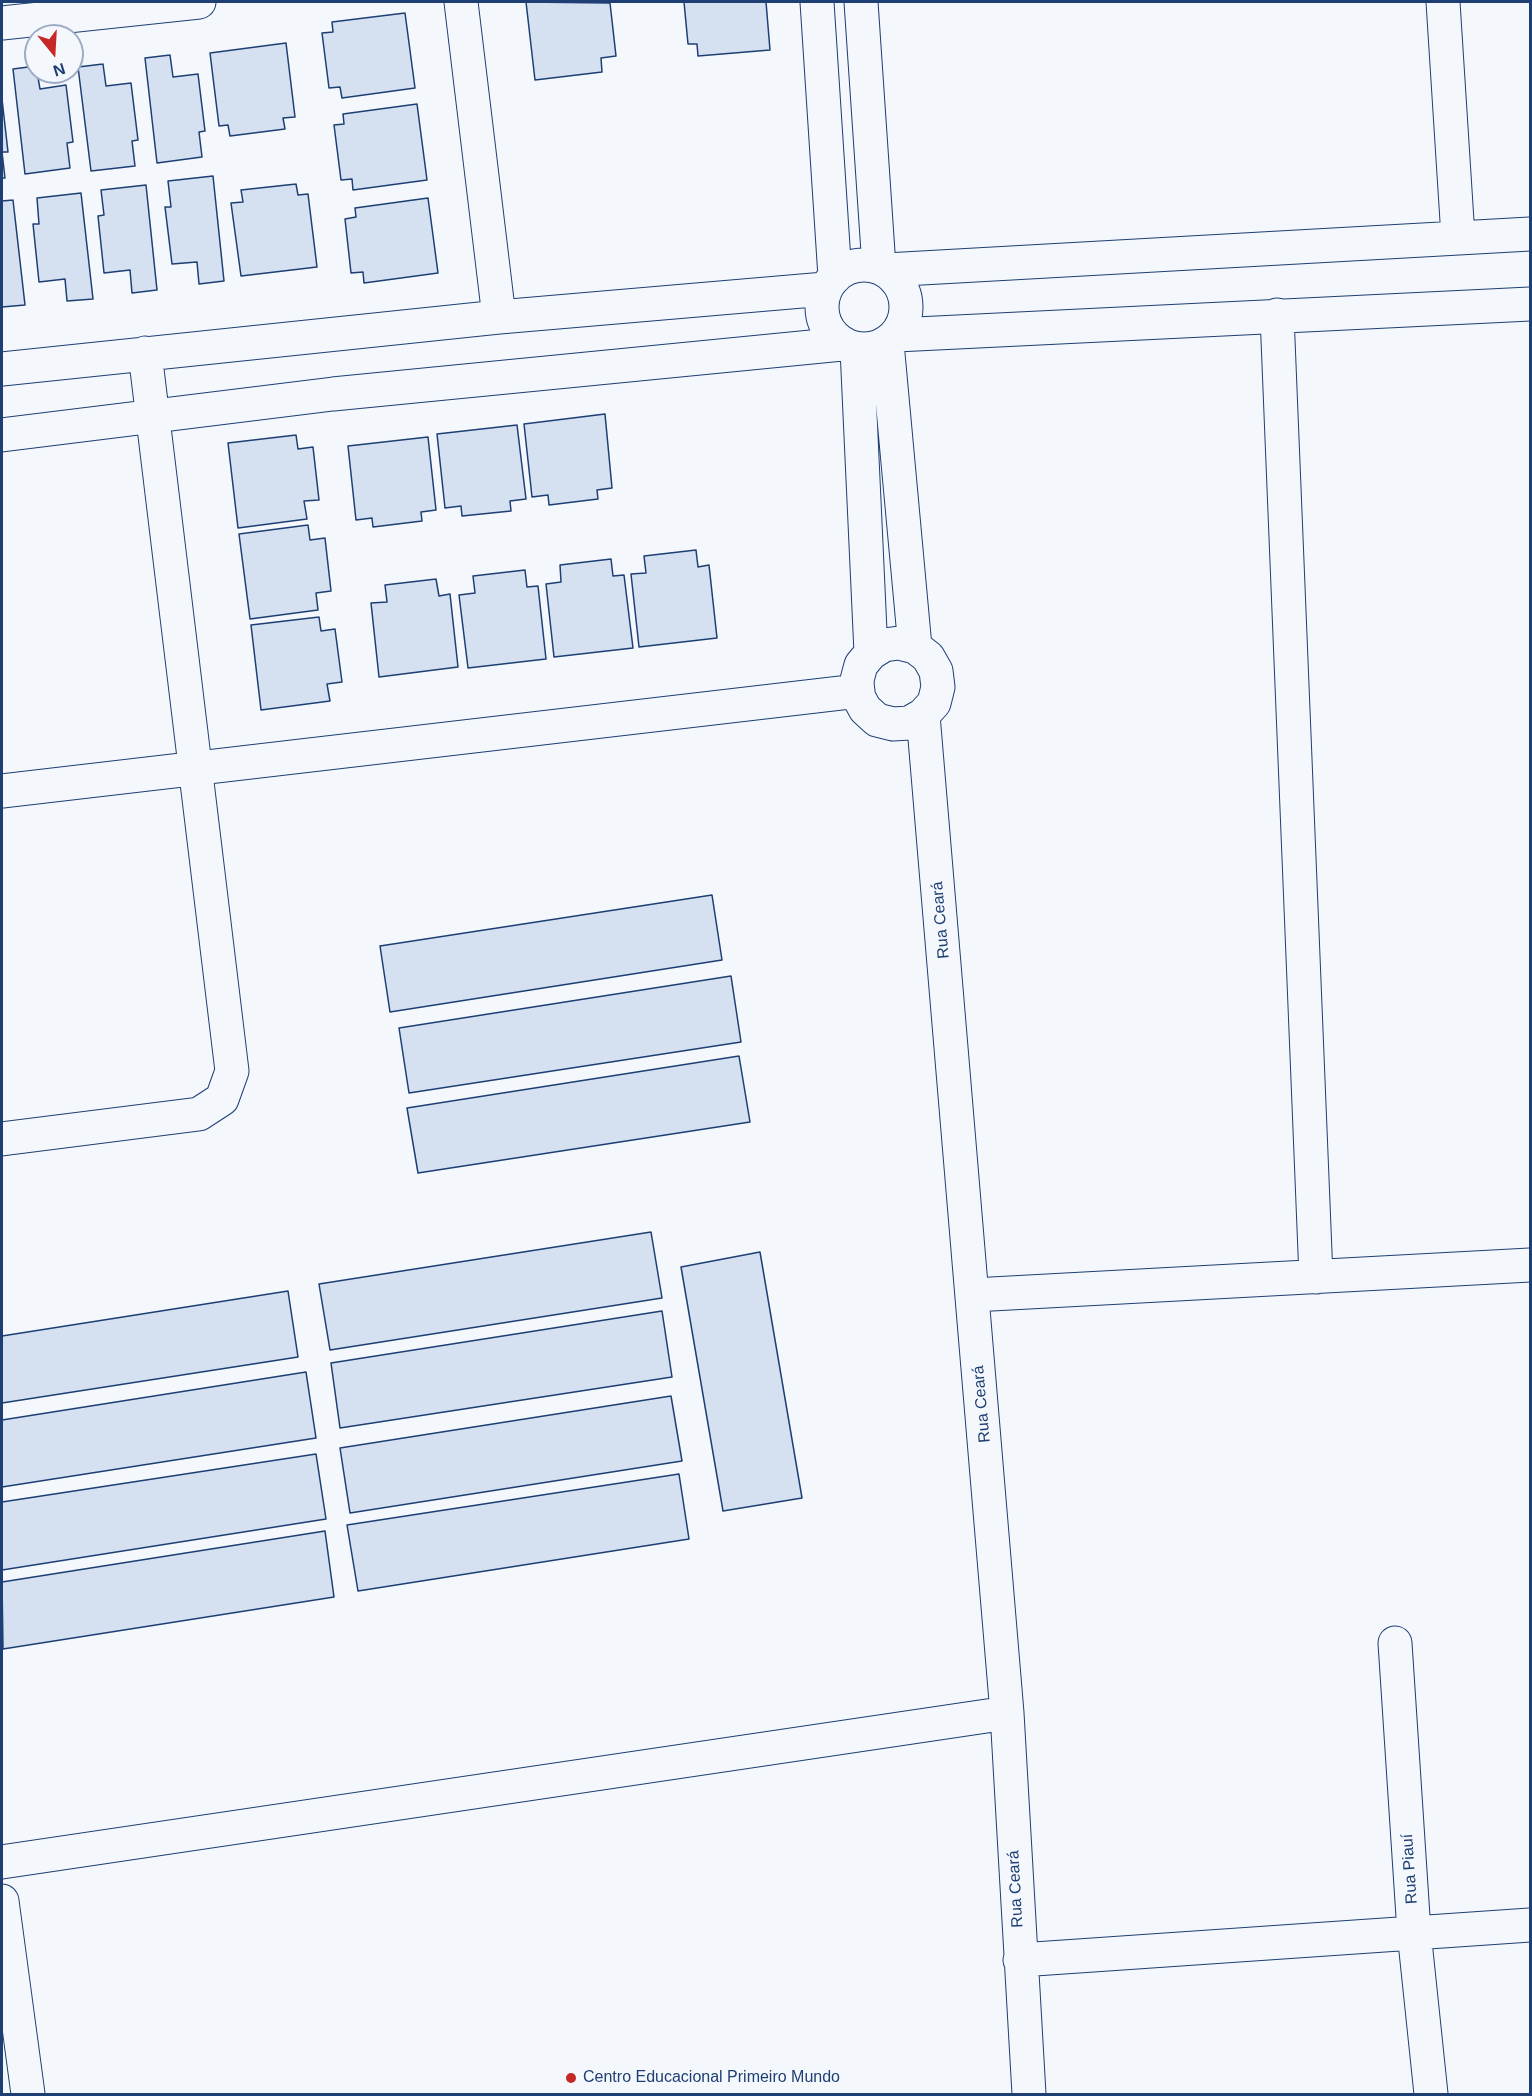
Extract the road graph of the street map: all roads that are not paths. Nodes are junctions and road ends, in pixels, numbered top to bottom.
1 (199, 2) edge
2 (461, 2) edge
3 (817, 2) edge
4 (861, 2) edge
5 (1443, 2) edge
6 (110, 6) edge
7 (2, 23) edge
8 (1530, 234) edge
9 (1458, 237) junction
10 (882, 268) junction
11 (830, 283) junction
12 (1530, 304) edge
13 (1277, 315) junction
14 (499, 317) junction
15 (871, 343) junction
16 (145, 353) junction
17 (2, 369) edge
18 (152, 417) junction
19 (2, 435) edge
20 (915, 647) junction
21 (871, 653) junction
22 (858, 691) junction
23 (923, 715) junction
24 (197, 767) junction
25 (2, 791) edge
26 (2, 1138) edge
27 (1530, 1265) edge
28 (1316, 1277) junction
29 (973, 1295) junction
30 (1395, 1643) dead end
31 (1007, 1713) junction
32 (2, 1862) edge
33 (2, 1901) edge
34 (1530, 1925) edge
35 (1414, 1932) junction
36 (4, 1949) edge
37 (1020, 1960) junction
38 (28, 2094) edge
39 (1029, 2094) edge
40 (1431, 2094) edge

1 - 6 street
2 - 14 street
3 - 11 street
4 - 10 street
5 - 9 street
6 - 7 street
8 - 9 street
9 - 10 street
10 - 11 street
10 - 15 street
11 - 14 street
11 - 15 street
12 - 13 street
13 - 15 street
13 - 28 street
14 - 16 street
15 - 18 street
15 - 20 street
15 - 21 street
16 - 17 street
16 - 18 street
18 - 19 street
18 - 24 street
20 - 21 street
20 - 23 street
21 - 22 street
22 - 23 street
22 - 24 street
23 - 29 street, Rua Ceará
24 - 25 street
24 - 26 street
27 - 28 street
28 - 29 street
29 - 31 street, Rua Ceará
30 - 35 street, Rua Piauí
31 - 32 street
31 - 37 street, Rua Ceará
33 - 36 street
34 - 35 street
35 - 37 street
35 - 40 street, Rua Piauí
36 - 38 street
37 - 39 street, Rua Ceará

